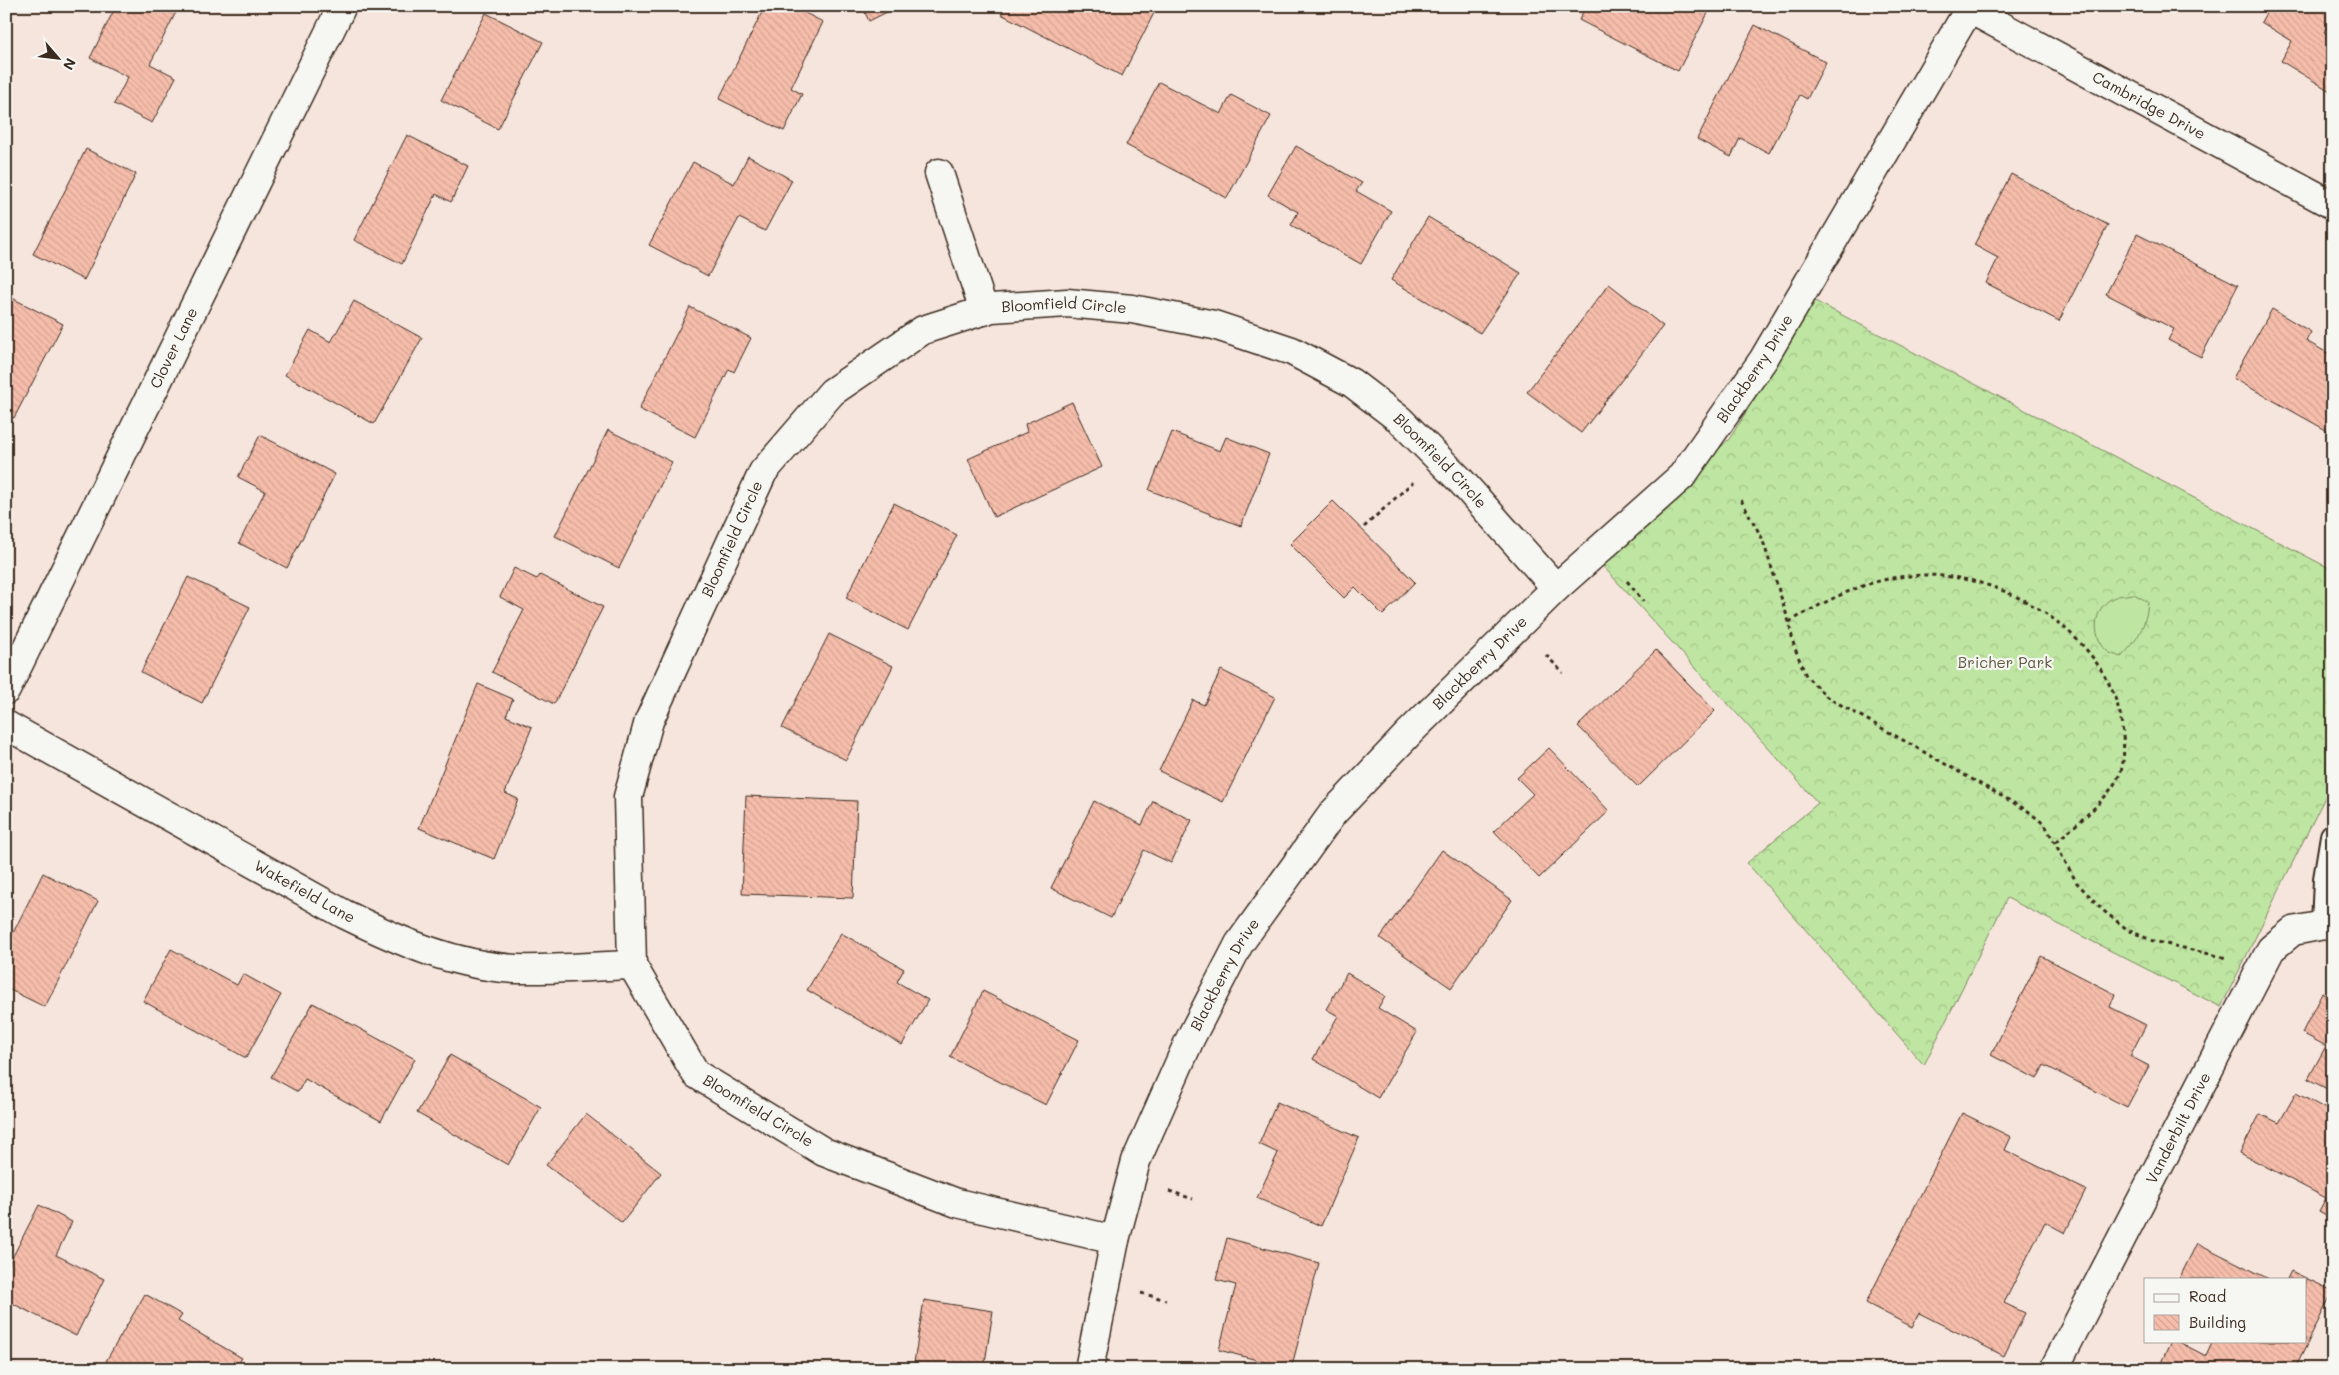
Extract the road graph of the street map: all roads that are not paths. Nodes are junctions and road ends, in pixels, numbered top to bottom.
1 (342, 6) edge
2 (1967, 8) edge
3 (939, 173) dead end
4 (2333, 205) edge
5 (984, 311) junction
6 (1556, 588) junction
7 (6, 690) edge
8 (6, 725) edge
9 (2333, 836) edge
10 (2328, 925) edge
11 (632, 965) junction
12 (1114, 1240) junction
13 (1089, 1369) edge
14 (2054, 1369) edge

1 - 7 street, Clover Lane
2 - 4 street, Cambridge Drive
2 - 6 street, Blackberry Drive
3 - 5 street
5 - 6 street, Bloomfield Circle
5 - 11 street, Bloomfield Circle
6 - 12 street, Blackberry Drive
8 - 11 street, Wakefield Lane
9 - 10 lane
10 - 14 street, Vanderbilt Drive
11 - 12 street, Bloomfield Circle
12 - 13 street, Blackberry Drive

